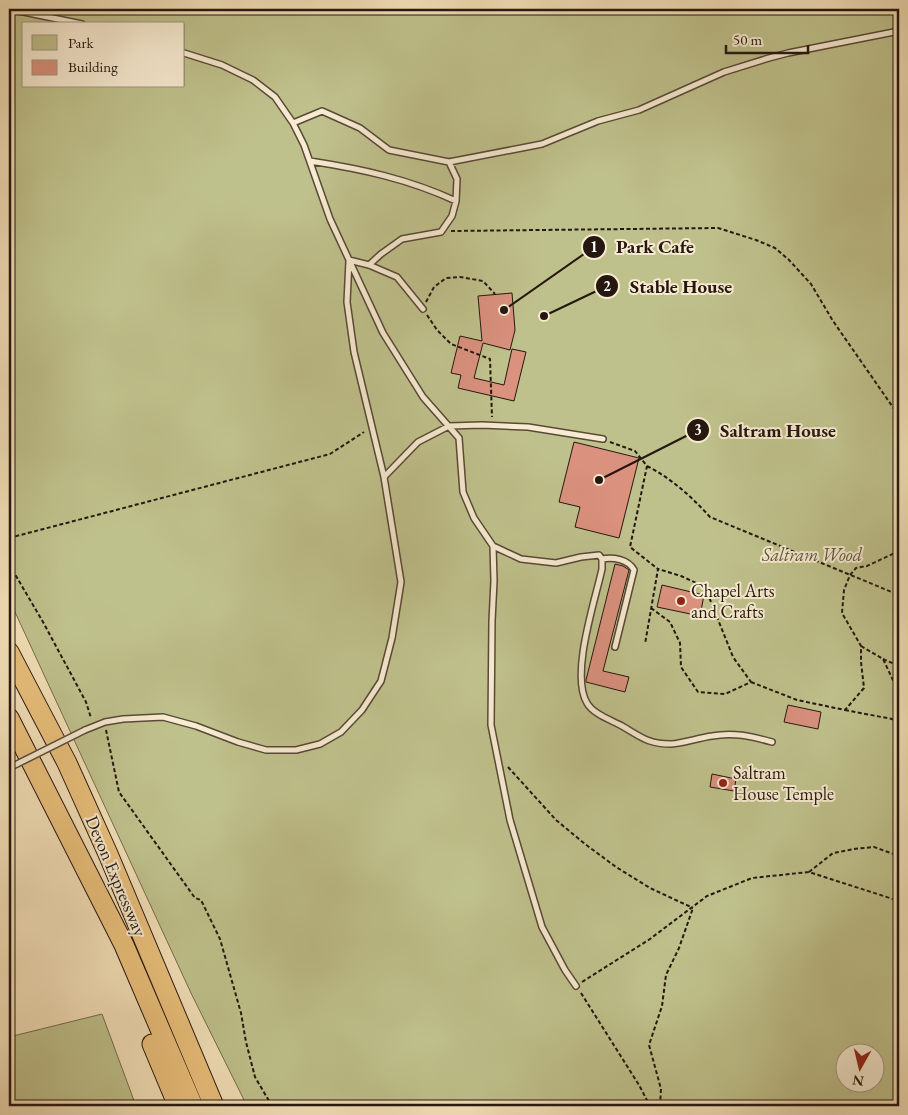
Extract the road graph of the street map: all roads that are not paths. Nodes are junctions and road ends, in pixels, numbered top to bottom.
1 (9, 9) edge
2 (72, 22) edge
3 (899, 32) edge
4 (185, 53) edge
5 (293, 123) junction
6 (310, 161) junction
7 (449, 162) junction
8 (456, 201) junction
9 (349, 260) junction
10 (369, 265) junction
11 (423, 309) road end
12 (449, 426) junction
13 (603, 439) road end
14 (384, 477) junction
15 (493, 546) junction
16 (602, 560) junction
17 (614, 647) dead end
18 (9, 652) edge
19 (9, 718) edge
20 (772, 742) dead end
21 (9, 768) edge
22 (94, 886) junction
23 (576, 986) road end
24 (178, 1106) edge
25 (193, 1106) edge
26 (214, 1106) edge

1 - 2 lane
3 - 7 lane
4 - 5 lane
5 - 6 lane
5 - 7 lane
6 - 8 lane
6 - 9 lane
7 - 8 lane
8 - 10 lane
9 - 10 lane
9 - 12 lane
9 - 14 lane
10 - 11 lane
12 - 13 lane
12 - 14 lane
12 - 15 lane
14 - 21 lane, bridge
15 - 16 lane
15 - 23 lane
16 - 17 lane
16 - 20 lane
18 - 26 highway, Devon Expressway
19 - 22 highway, Devon Expressway
22 - 24 highway
22 - 25 highway, Devon Expressway

